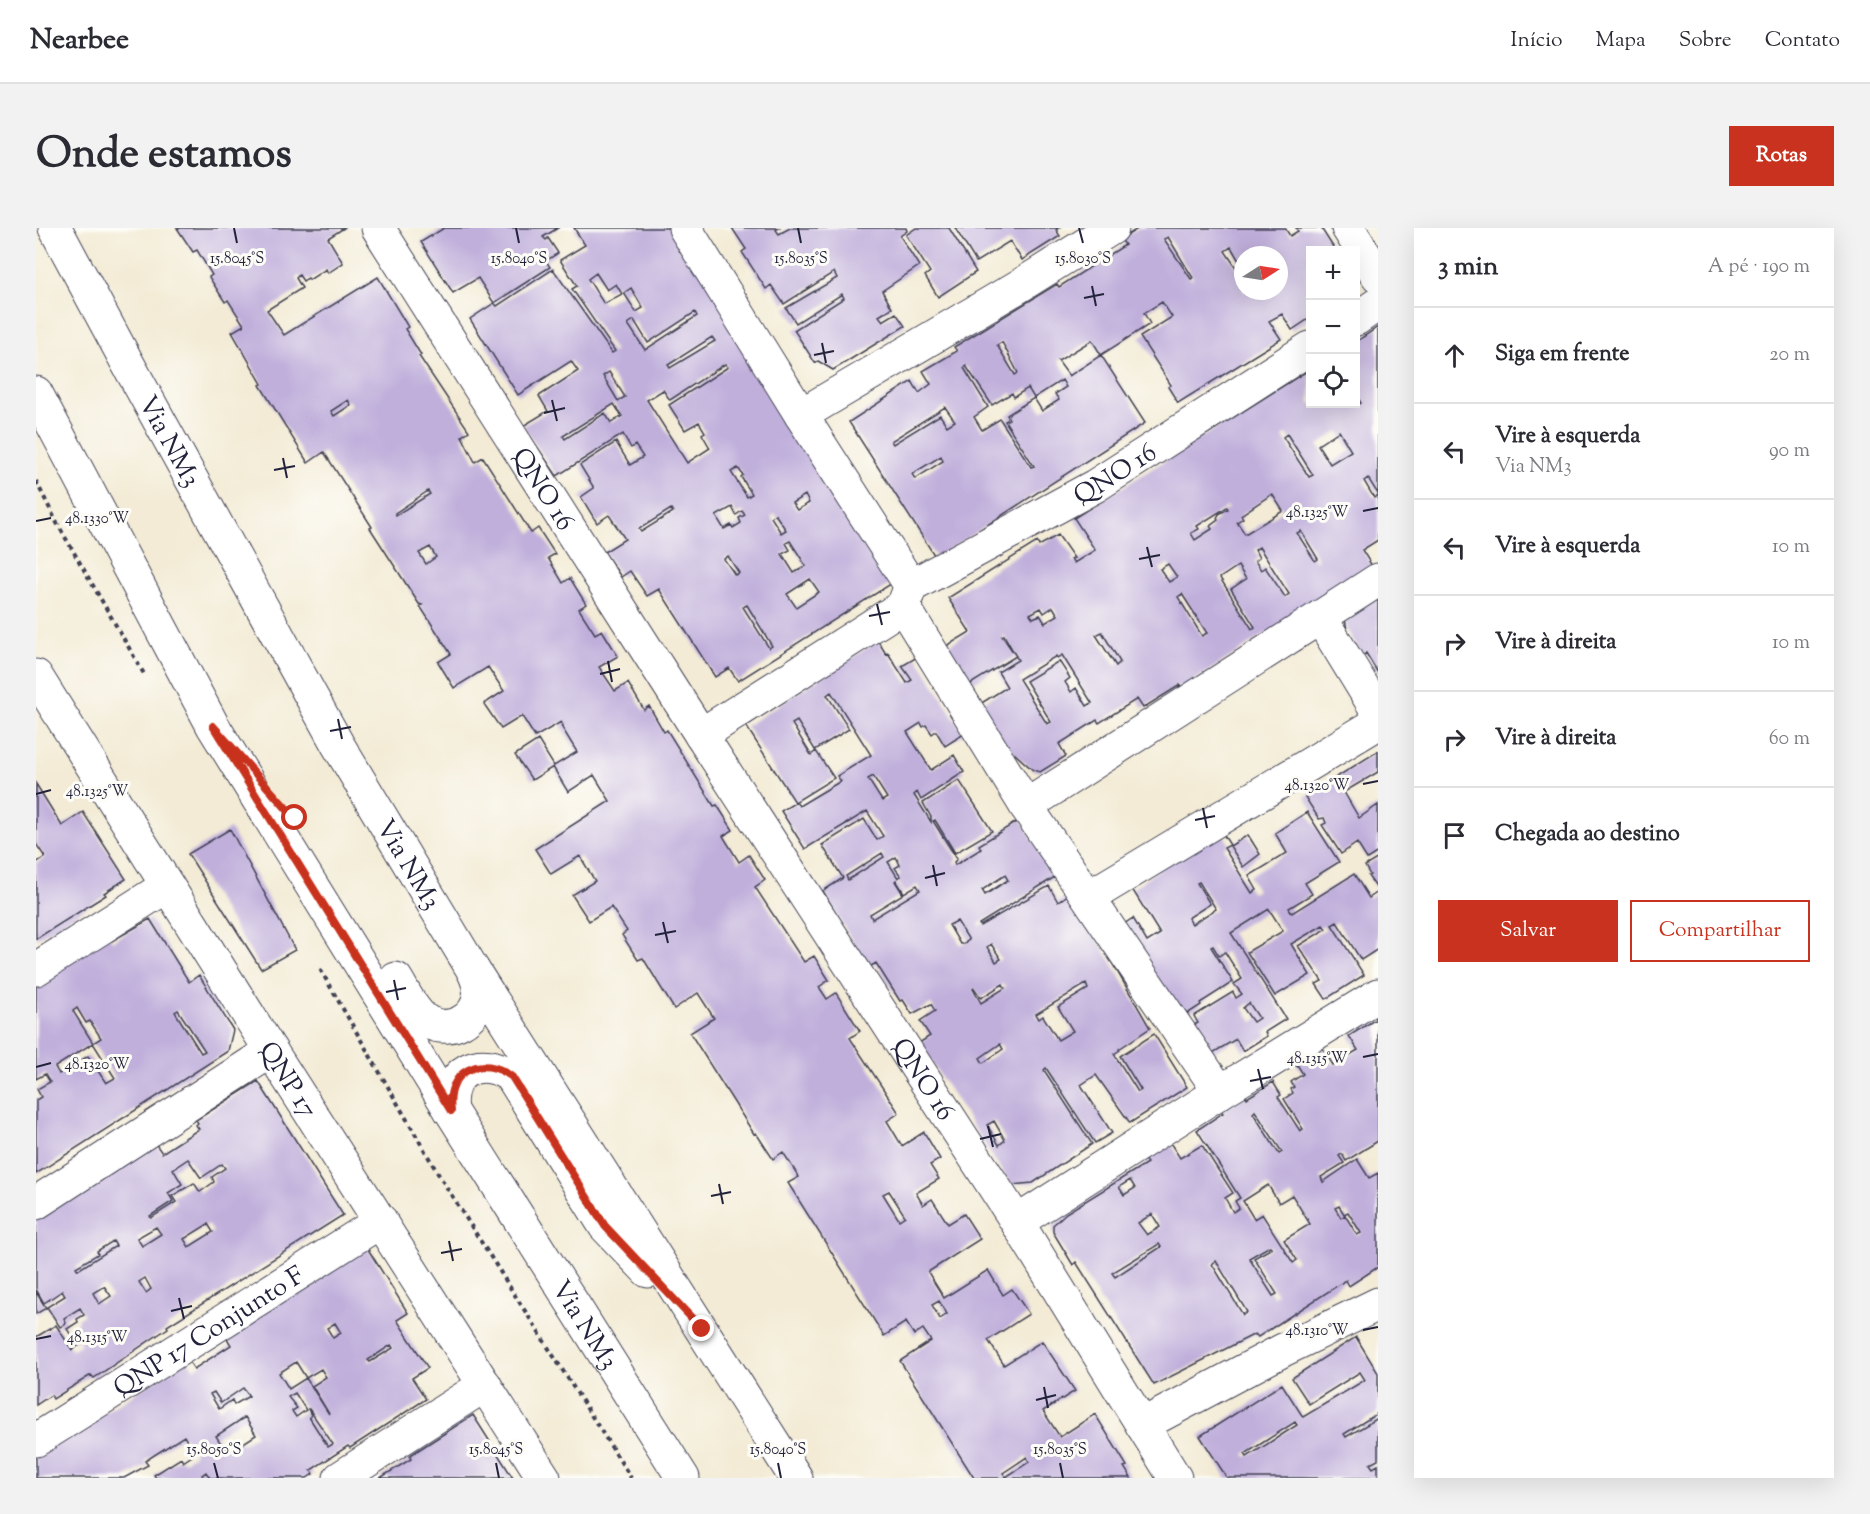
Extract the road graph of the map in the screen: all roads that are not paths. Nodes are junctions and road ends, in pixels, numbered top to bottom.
1 (55, 228) edge
2 (685, 228) edge
3 (1112, 228) edge
4 (1348, 228) edge
5 (391, 232) edge
6 (1378, 276) edge
7 (1378, 304) edge
8 (1360, 316) edge
9 (1306, 351) edge
10 (36, 393) edge
11 (801, 415) junction
12 (1378, 580) edge
13 (907, 596) junction
14 (1320, 617) junction
15 (36, 676) edge
16 (1378, 712) edge
17 (47, 717) edge
18 (1378, 723) edge
19 (213, 726) junction
20 (701, 735) junction
21 (1026, 806) junction
22 (167, 886) junction
23 (1089, 897) junction
24 (36, 969) edge
25 (473, 970) junction
26 (1378, 995) edge
27 (271, 1052) junction
28 (1220, 1092) junction
29 (451, 1111) junction
30 (36, 1203) edge
31 (381, 1221) junction
32 (1017, 1222) junction
33 (1374, 1315) edge
34 (702, 1329) junction
35 (485, 1385) junction
36 (1142, 1425) junction
37 (36, 1440) edge
38 (340, 1478) edge
39 (544, 1478) edge
40 (683, 1478) edge
41 (796, 1478) edge
42 (1175, 1478) edge

1 - 25 street, Via NM3
2 - 11 street
3 - 11 street
4 - 6 street
5 - 20 street, QNO 16
7 - 8 street
9 - 13 street, QNO 16
10 - 19 street, Via NM3
11 - 13 street
12 - 14 street
13 - 20 street, QNO 16
13 - 21 street
14 - 16 street
14 - 21 street
15 - 17 street, QNP 17
17 - 22 street, QNP 17
18 - 23 street
19 - 25 street
19 - 29 street, Via NM3
20 - 32 street, QNO 16
21 - 23 street
22 - 24 street
22 - 27 street, QNP 17
23 - 28 street
25 - 34 street, Via NM3
26 - 28 street
27 - 30 street
27 - 31 street, QNP 17
28 - 32 street
29 - 34 street
29 - 40 street, Via NM3
31 - 35 street, QNP 17
31 - 37 street, QNP 17 Conjunto F
32 - 36 street, QNO 16
33 - 36 street
34 - 41 street, Via NM3
35 - 38 street
35 - 39 street, QNP 17
36 - 42 street, QNO 16

